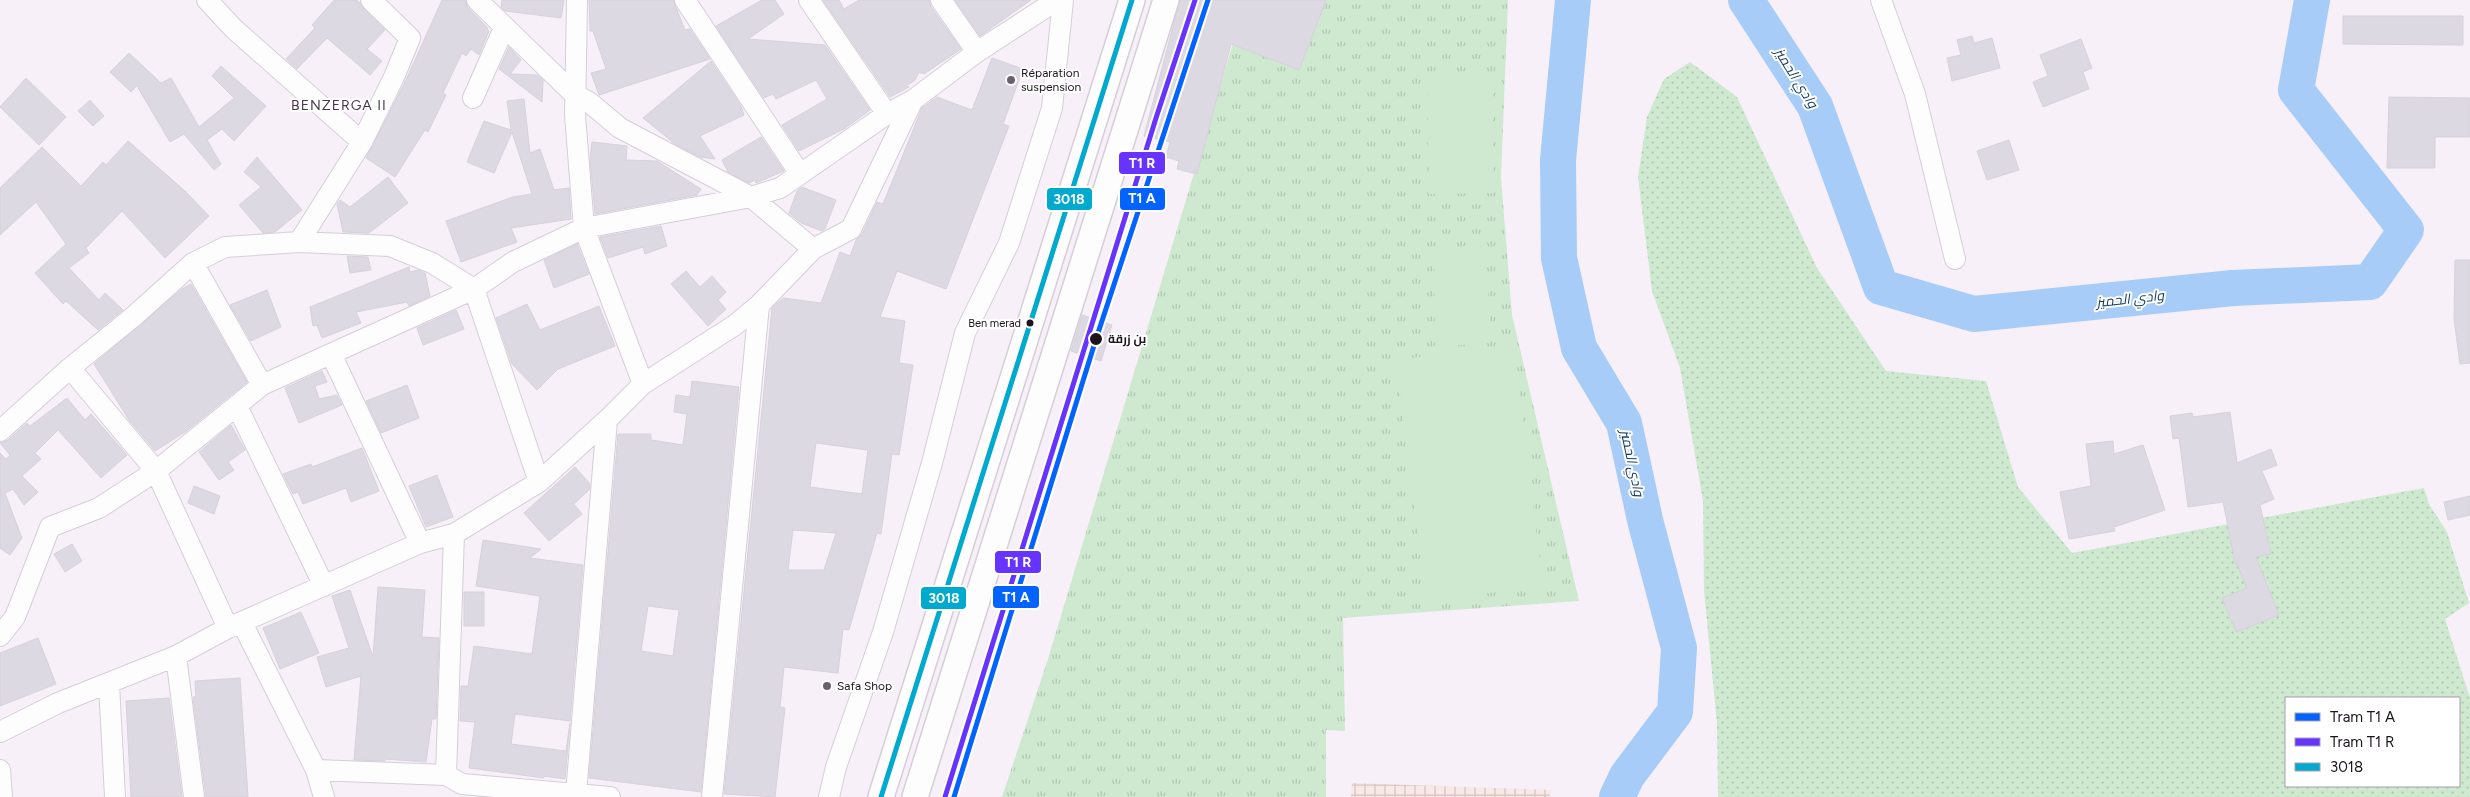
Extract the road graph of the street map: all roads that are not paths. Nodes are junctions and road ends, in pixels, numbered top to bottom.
1 (207, 0) edge
2 (371, 0) edge
3 (477, 0) edge
4 (577, 0) edge
5 (685, 0) edge
6 (809, 0) edge
7 (941, 0) edge
8 (1057, 0) edge
9 (1063, 0) edge
10 (1132, 0) edge
11 (1166, 0) edge
12 (1881, 0) edge
13 (504, 28) junction
14 (977, 52) junction
15 (574, 94) junction
16 (473, 98) dead end
17 (913, 100) junction
18 (888, 114) junction
19 (362, 142) junction
20 (800, 174) junction
21 (751, 197) junction
22 (584, 228) junction
23 (299, 242) junction
24 (813, 249) junction
25 (1955, 259) dead end
26 (193, 263) junction
27 (474, 289) junction
28 (759, 305) junction
29 (331, 354) junction
30 (70, 368) junction
31 (643, 384) junction
32 (262, 385) junction
33 (237, 406) junction
34 (607, 420) junction
35 (1, 429) edge
36 (156, 471) junction
37 (539, 482) junction
38 (454, 534) junction
39 (420, 543) junction
40 (324, 586) junction
41 (235, 625) junction
42 (0, 636) edge
43 (176, 656) junction
44 (109, 684) junction
45 (0, 732) edge
46 (0, 770) edge
47 (316, 770) junction
48 (457, 785) edge
49 (576, 794) junction
50 (2, 797) edge
51 (115, 797) edge
52 (194, 797) edge
53 (324, 797) edge
54 (610, 797) edge
55 (712, 797) edge
56 (829, 797) edge
57 (881, 797) edge
58 (915, 797) edge

1 - 19 street
2 - 19 street
3 - 13 street
4 - 15 street
5 - 20 street
6 - 18 street
7 - 14 street
8 - 14 street
9 - 56 street
10 - 57 main road
11 - 58 main road
12 - 25 street
13 - 15 street
13 - 16 street
14 - 17 street
15 - 21 street
15 - 22 street
17 - 18 street
17 - 24 street
18 - 20 street
19 - 23 street
20 - 21 street
21 - 22 street
21 - 24 street
22 - 27 street
22 - 31 street
23 - 26 street
23 - 27 street
24 - 28 street
26 - 30 street
26 - 32 street
27 - 29 street
27 - 37 street
28 - 31 street
28 - 55 street
29 - 32 street
29 - 39 street
30 - 35 street
30 - 36 street
31 - 34 street
32 - 33 street
33 - 36 street
33 - 40 street
34 - 37 street
34 - 49 street
36 - 41 street
36 - 42 street
37 - 38 street
38 - 39 street
38 - 48 street
39 - 40 street
40 - 41 street
41 - 43 street
41 - 47 street
43 - 44 street
43 - 52 street
44 - 45 street
44 - 51 street
46 - 50 street
47 - 48 street
47 - 53 street
48 - 49 street
49 - 54 street

